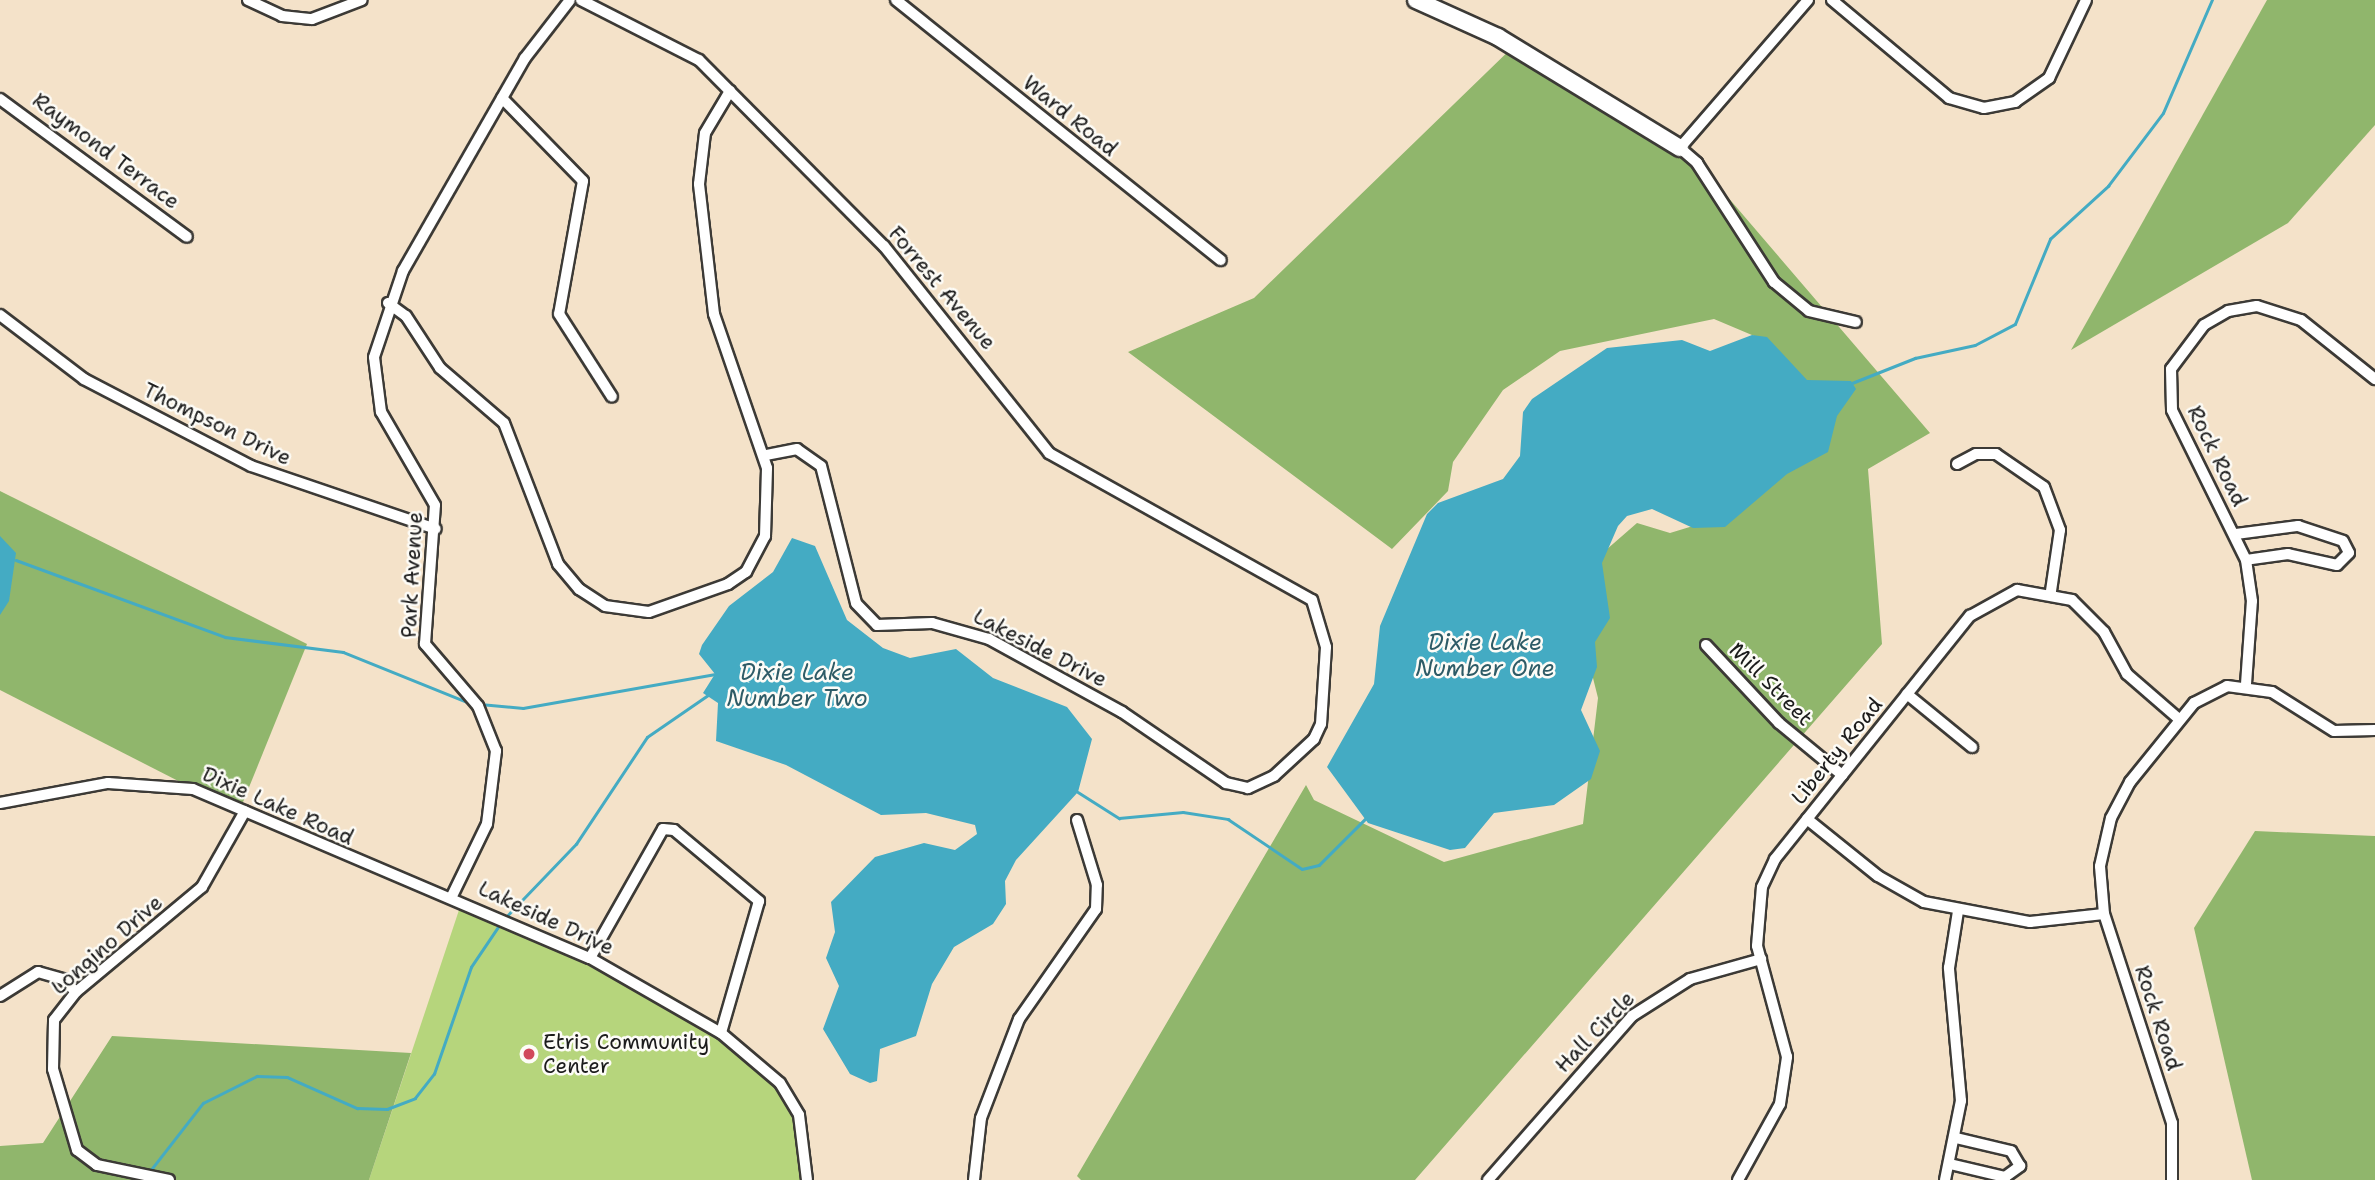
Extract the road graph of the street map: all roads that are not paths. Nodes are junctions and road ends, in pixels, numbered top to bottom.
1 (248, 0) edge
2 (362, 0) edge
3 (570, 0) edge
4 (582, 0) edge
5 (895, 0) edge
6 (1416, 0) edge
7 (1808, 0) edge
8 (1832, 0) edge
9 (2086, 0) edge
10 (730, 91) junction
11 (502, 98) junction
12 (0, 99) edge
13 (1680, 148) junction
14 (187, 237) dead end
15 (1221, 260) dead end
16 (388, 303) junction
17 (0, 315) edge
18 (1856, 322) dead end
19 (2375, 379) edge
20 (612, 397) dead end
21 (766, 454) junction
22 (1957, 464) dead end
23 (436, 529) junction
24 (2236, 534) junction
25 (2246, 559) junction
26 (1284, 582) joint
27 (2052, 591) junction
28 (1706, 645) dead end
29 (2246, 684) junction
30 (1908, 694) junction
31 (2179, 719) junction
32 (2375, 730) edge
33 (1972, 747) dead end
34 (1842, 775) junction
35 (0, 803) edge
36 (245, 811) junction
37 (1807, 819) junction
38 (1077, 820) dead end
39 (452, 896) junction
40 (1958, 911) junction
41 (2104, 914) junction
42 (590, 958) junction
43 (1761, 959) junction
44 (76, 992) junction
45 (0, 996) edge
46 (720, 1033) junction
47 (1956, 1138) junction
48 (1950, 1164) junction
49 (169, 1180) edge
50 (807, 1180) edge
51 (974, 1180) edge
52 (1488, 1180) edge
53 (1738, 1180) edge
54 (1945, 1180) edge
55 (2172, 1180) edge

1 - 2 street
3 - 11 street, Park Avenue
4 - 10 street, Forrest Avenue
5 - 15 street, Ward Road
6 - 13 street
7 - 13 street
8 - 9 street
10 - 21 street
10 - 26 street, Forrest Avenue
11 - 16 street, Park Avenue
11 - 20 street
12 - 14 street, Raymond Terrace
13 - 18 street
16 - 21 street
16 - 23 street, Park Avenue
17 - 23 street, Thompson Drive
19 - 24 street, Rock Road
21 - 26 street, Lakeside Drive
22 - 27 street
23 - 39 street, Park Avenue
24 - 25 street, Rock Road
24 - 25 street
25 - 29 street, Rock Road
27 - 30 street, Liberty Road
27 - 31 street
28 - 34 street, Mill Street
29 - 31 street, Rock Road
29 - 32 street
30 - 33 street
30 - 34 street, Liberty Road
31 - 41 street, Rock Road
34 - 37 street, Liberty Road
35 - 36 street, Dixie Lake Road
36 - 39 street, Dixie Lake Road
36 - 44 street, Longino Drive
37 - 40 street
37 - 43 street, Liberty Road
38 - 51 street
39 - 42 street, Lakeside Drive
40 - 41 street
40 - 47 street
41 - 55 street, Rock Road
42 - 46 street, Lakeside Drive
42 - 46 street
43 - 52 street, Hall Circle
43 - 53 street, Liberty Road
44 - 45 street
44 - 49 street, Longino Drive
46 - 50 street, Lakeside Drive
47 - 48 street
47 - 48 street
48 - 54 street

